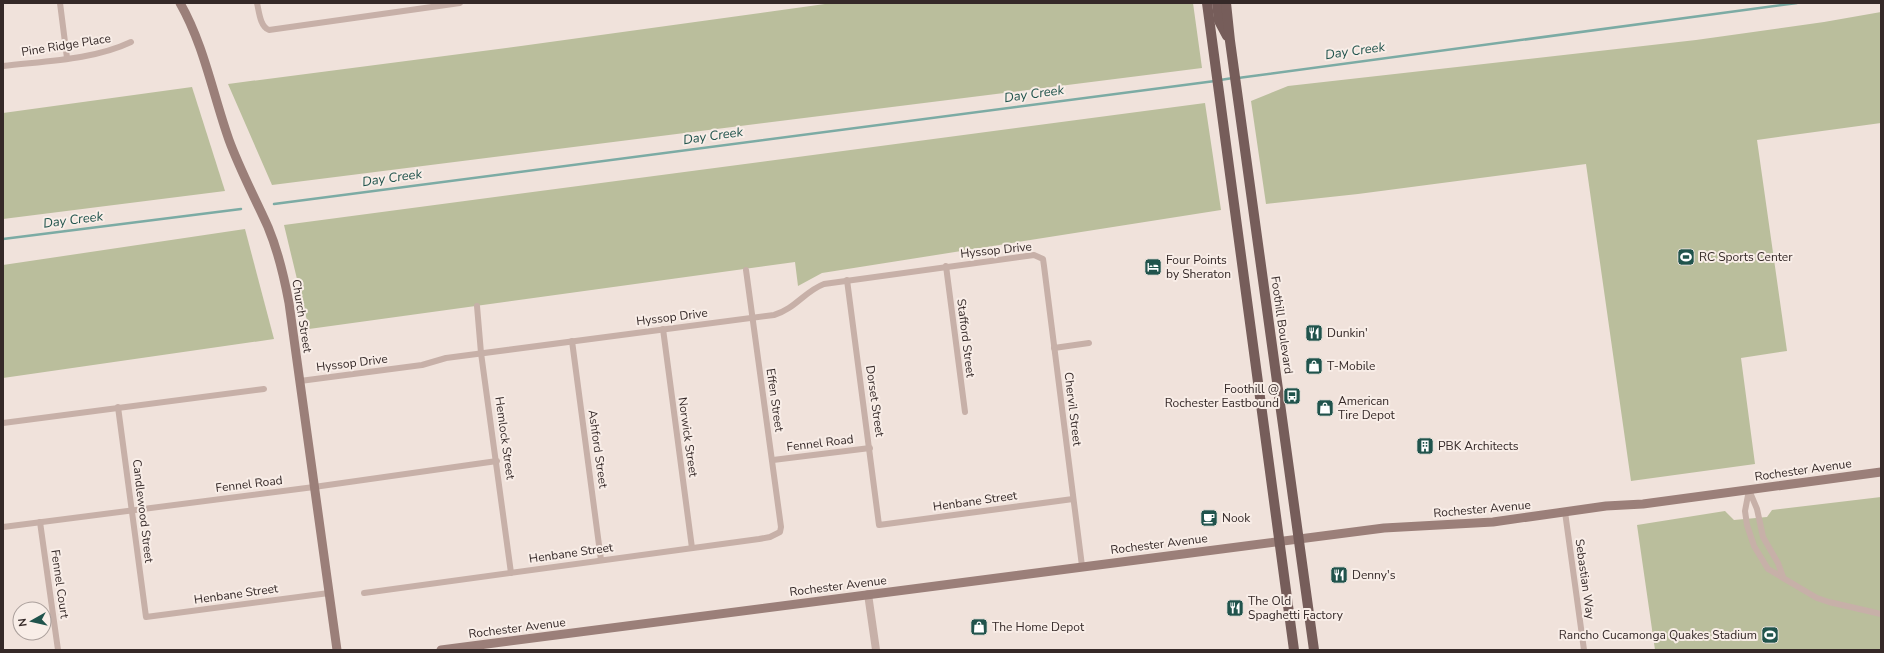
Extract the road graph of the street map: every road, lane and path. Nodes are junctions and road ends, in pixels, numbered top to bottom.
1 (60, 3) edge
2 (180, 3) edge
3 (257, 3) edge
4 (460, 3) edge
5 (1207, 3) edge
6 (1217, 3) edge
7 (1226, 3) edge
8 (1230, 41) junction
9 (131, 42) dead end
10 (67, 58) junction
11 (3, 66) edge
12 (1039, 256) joint
13 (946, 266) junction
14 (746, 270) dead end
15 (847, 280) junction
16 (477, 306) dead end
17 (753, 318) junction
18 (663, 329) junction
19 (572, 341) junction
20 (1089, 343) dead end
21 (1054, 348) junction
22 (481, 353) junction
23 (300, 381) junction
24 (264, 389) dead end
25 (118, 407) junction
26 (965, 412) dead end
27 (3, 423) edge
28 (870, 448) junction
29 (773, 460) junction
30 (497, 461) junction
31 (1881, 472) edge
32 (314, 487) junction
33 (1749, 490) junction
34 (1073, 499) junction
35 (133, 509) junction
36 (1565, 512) junction
37 (40, 522) junction
38 (879, 524) joint
39 (3, 526) edge
40 (780, 532) joint
41 (1298, 539) junction
42 (1279, 542) junction
43 (692, 548) junction
44 (601, 560) junction
45 (1082, 566) junction
46 (512, 573) junction
47 (1783, 577) junction
48 (329, 593) junction
49 (364, 593) dead end
50 (868, 594) junction
51 (1881, 614) edge
52 (146, 617) joint
53 (58, 650) edge
54 (337, 650) edge
55 (442, 650) edge
56 (876, 650) edge
57 (1294, 650) edge
58 (1314, 650) edge
59 (1584, 650) edge

1 - 10 street
2 - 23 main road, Church Street
3 - 4 street
5 - 42 main road
6 - 8 main road
7 - 8 main road, Foothill Boulevard
8 - 41 main road, Foothill Boulevard
9 - 10 street, Pine Ridge Place
10 - 11 street, Pine Ridge Place
12 - 13 street, Hyssop Drive
12 - 21 street, Chervil Street
13 - 15 street, Hyssop Drive
13 - 26 street, Stafford Street
14 - 17 street, Effen Street
15 - 17 street, Hyssop Drive
15 - 28 street, Dorset Street
16 - 22 street, Hemlock Street
17 - 18 street, Hyssop Drive
17 - 29 street, Effen Street
18 - 19 street, Hyssop Drive
18 - 43 street, Norwick Street
19 - 22 street, Hyssop Drive
19 - 44 street, Ashford Street
20 - 21 street
21 - 34 street, Chervil Street
22 - 23 street, Hyssop Drive
22 - 30 street, Hemlock Street
23 - 32 main road, Church Street
24 - 25 street
25 - 27 street
25 - 35 street, Candlewood Street
28 - 29 street, Fennel Road
28 - 38 street, Dorset Street
29 - 40 street, Effen Street
30 - 32 street, Fennel Road
30 - 46 street, Hemlock Street
31 - 33 main road, Rochester Avenue
32 - 35 street, Fennel Road
32 - 48 main road, Church Street
33 - 36 main road, Rochester Avenue
33 - 47 street
33 - 47 street
34 - 38 street, Henbane Street
34 - 45 street, Chervil Street
35 - 37 street, Fennel Road
35 - 52 street, Candlewood Street
36 - 41 main road, Rochester Avenue
36 - 59 street, Sebastian Way
37 - 39 street, Fennel Road
37 - 53 street, Fennel Court
40 - 43 street, Henbane Street
41 - 42 main road, Rochester Avenue
41 - 58 main road, Foothill Boulevard
42 - 45 main road, Rochester Avenue
42 - 57 main road
43 - 44 street, Henbane Street
44 - 46 street, Henbane Street
45 - 50 main road, Rochester Avenue
46 - 49 street, Henbane Street
47 - 51 street
48 - 52 street, Henbane Street
48 - 54 main road, Church Street
50 - 55 main road, Rochester Avenue
50 - 56 street

